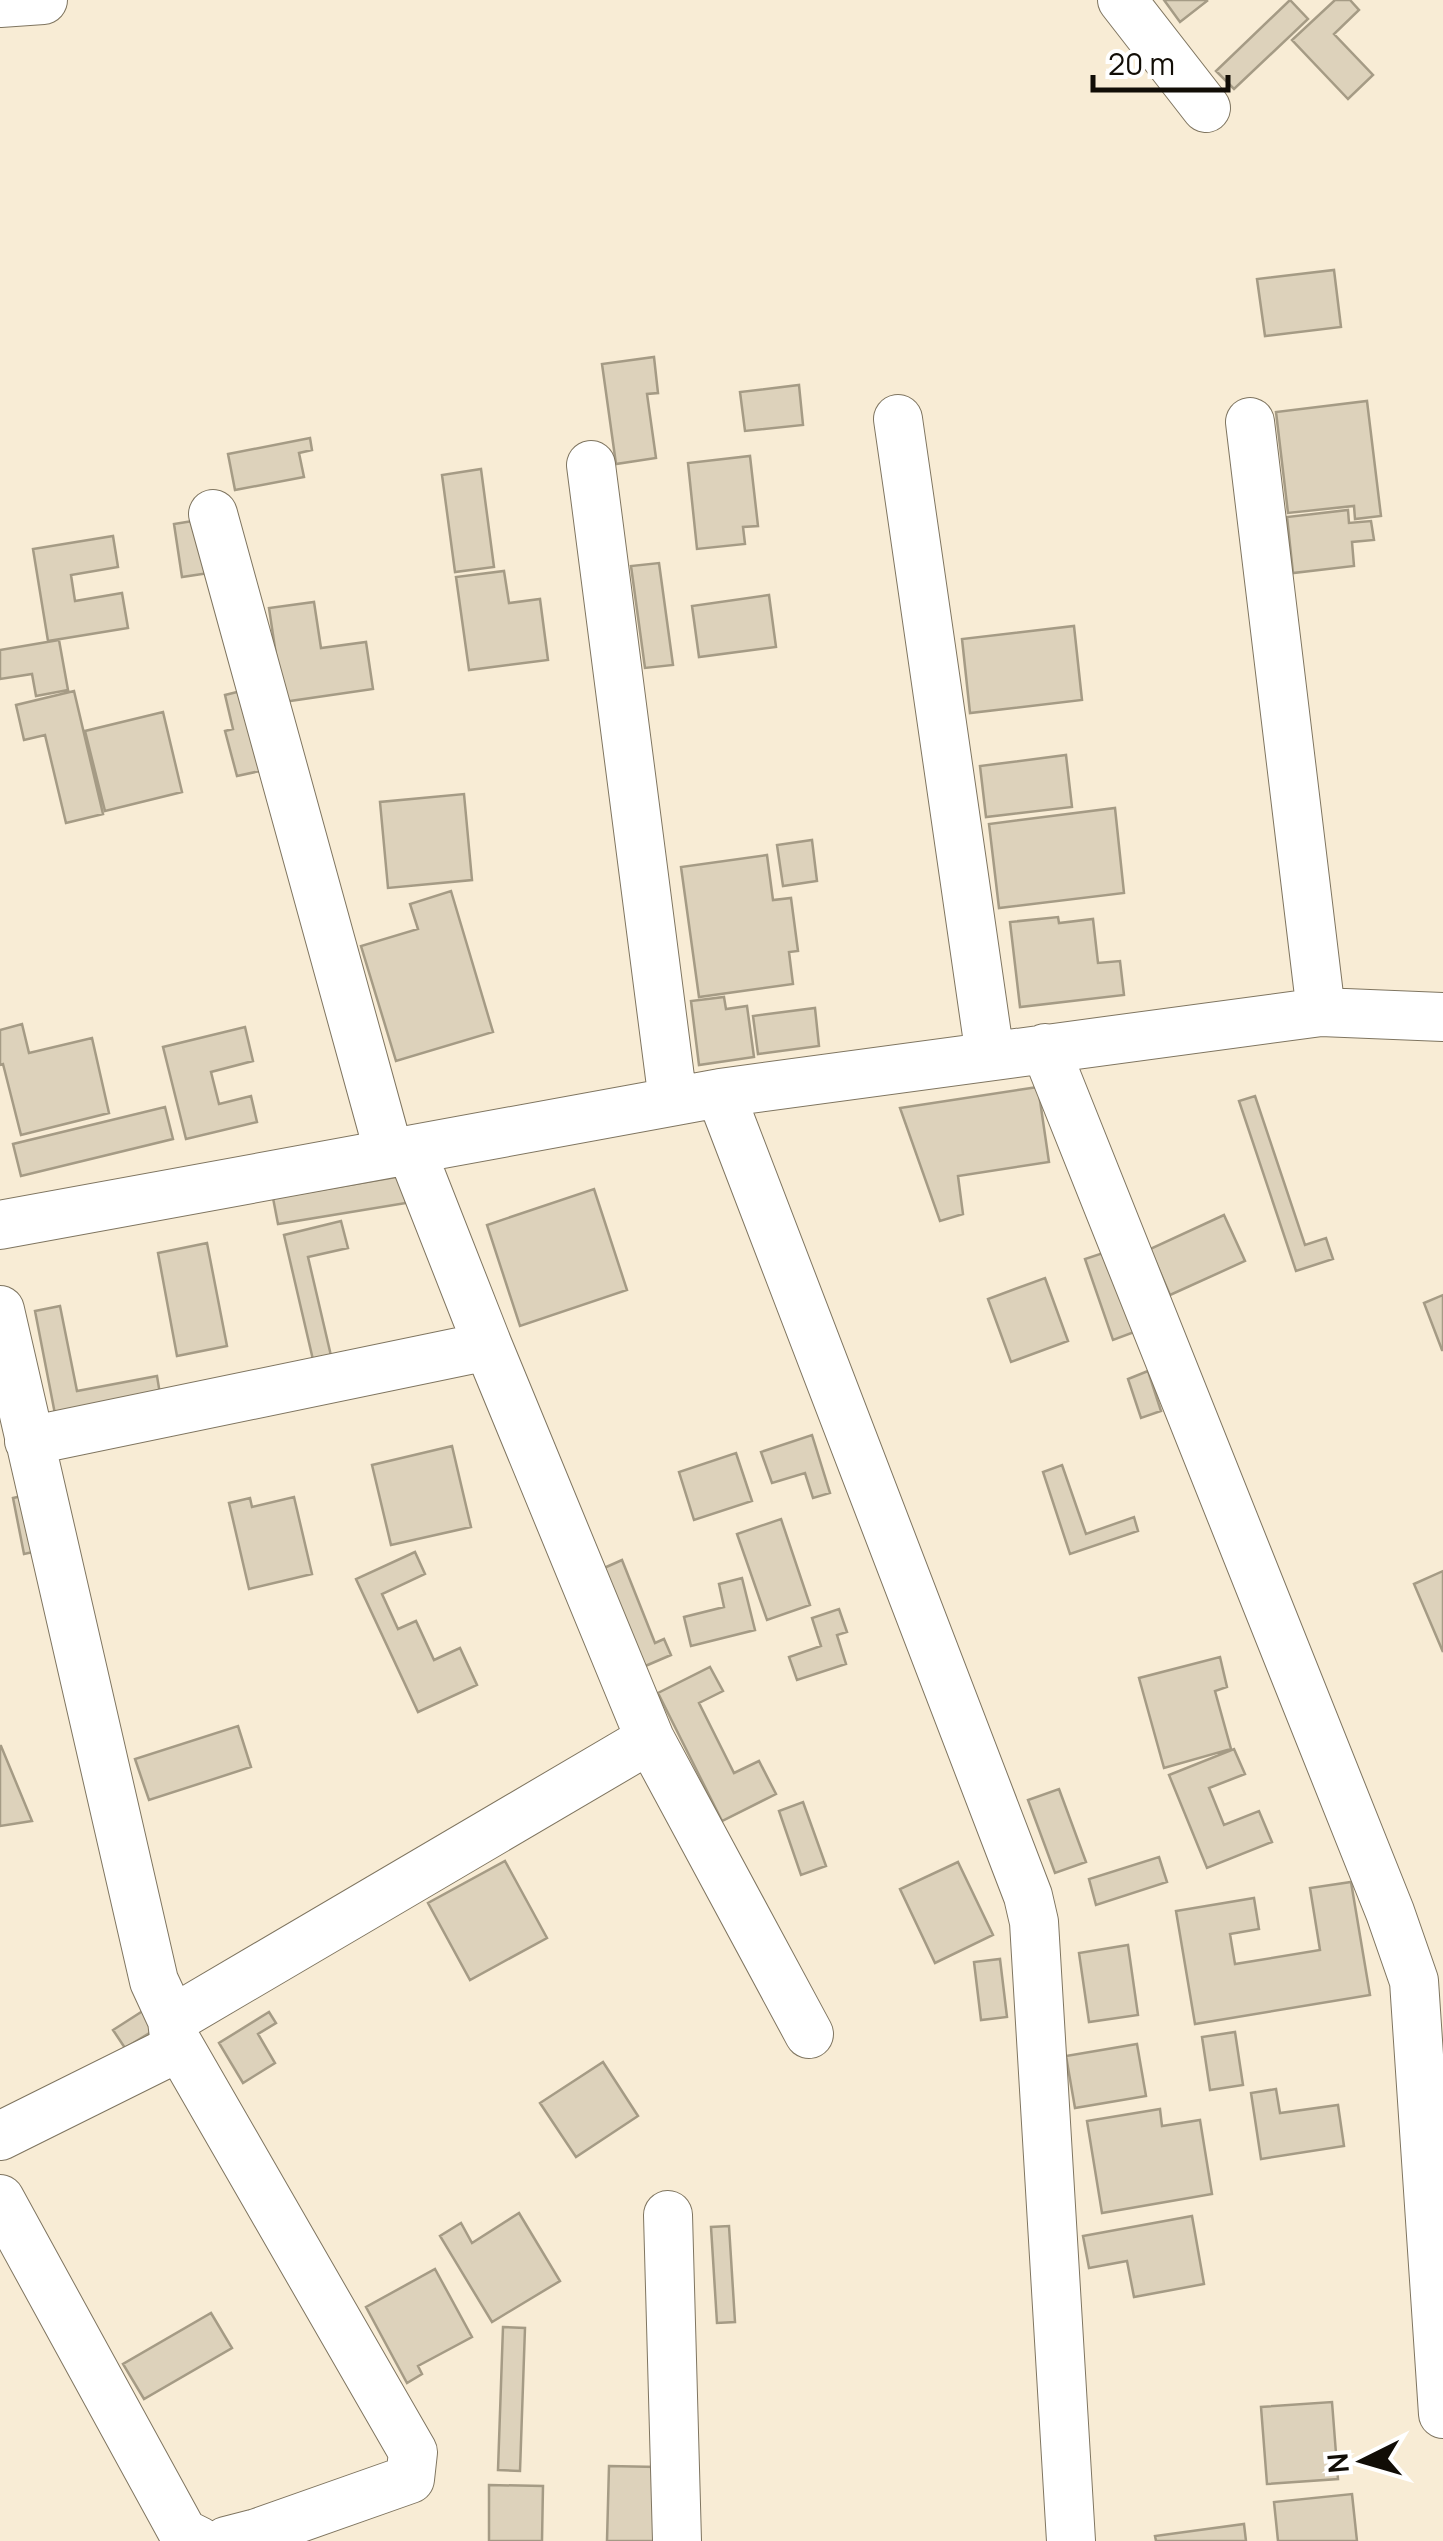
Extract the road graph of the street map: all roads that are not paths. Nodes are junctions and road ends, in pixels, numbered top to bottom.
1 (42, 0) edge
2 (1122, 0) edge
3 (0, 3) edge
4 (1206, 108) dead end
5 (898, 419) dead end
6 (1250, 422) dead end
7 (591, 465) dead end
8 (213, 514) dead end
9 (1321, 1012) junction
10 (1443, 1017) edge
11 (1045, 1048) junction
12 (990, 1056) junction
13 (720, 1093) junction
14 (672, 1101) junction
15 (400, 1151) junction
16 (1, 1219) edge
17 (0, 1310) edge
18 (488, 1346) junction
19 (29, 1441) junction
20 (650, 1739) junction
21 (173, 2029) junction
22 (809, 2034) dead end
23 (0, 2136) edge
24 (0, 2199) edge
25 (668, 2216) dead end
26 (1443, 2414) edge
27 (247, 2538) edge
28 (199, 2541) edge
29 (678, 2541) edge
30 (1071, 2541) edge

1 - 3 street
2 - 4 street
5 - 12 street
6 - 9 street
7 - 14 street
8 - 15 street
9 - 10 street
9 - 11 street
11 - 12 street
11 - 26 street
12 - 13 street
13 - 14 street
13 - 30 street
14 - 15 street
15 - 16 street
15 - 18 street
17 - 19 street
18 - 19 street
18 - 20 street
19 - 21 street
20 - 21 street
20 - 22 street
21 - 23 street
21 - 27 street
24 - 28 street
25 - 29 street

